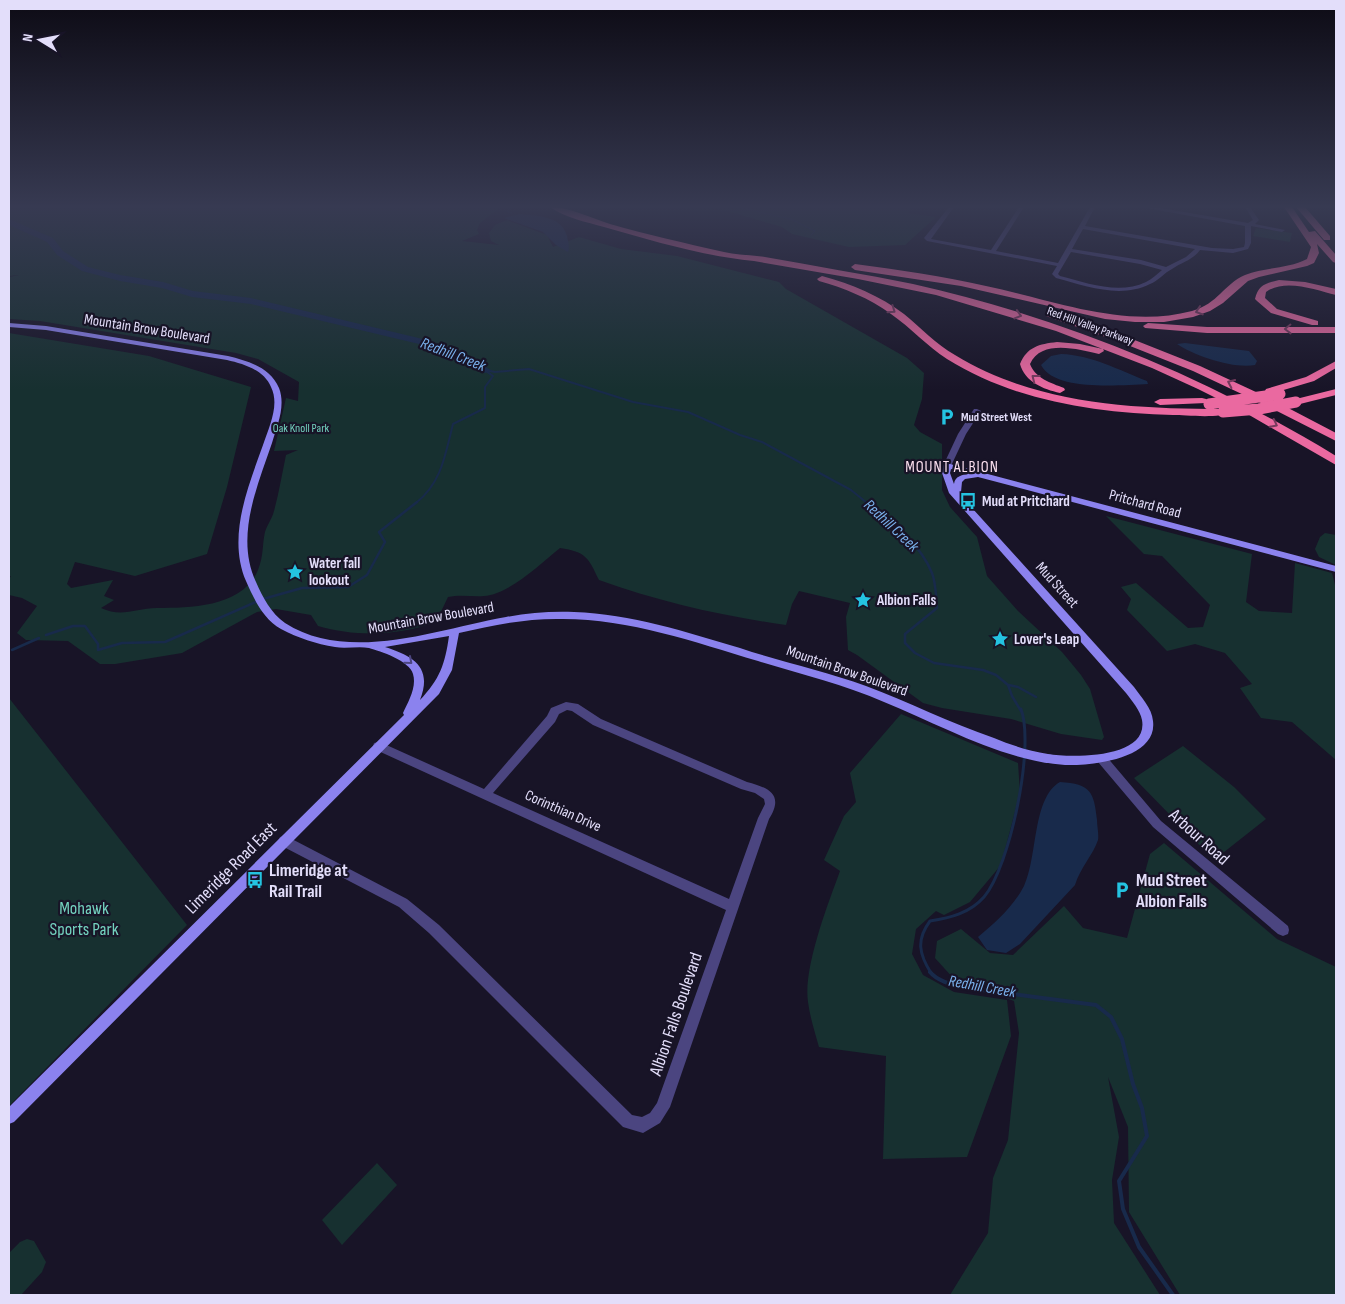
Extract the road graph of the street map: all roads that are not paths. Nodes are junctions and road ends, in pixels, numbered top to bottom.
1 (778, 268) edge
2 (805, 268) edge
3 (848, 268) edge
4 (862, 268) edge
5 (1059, 268) edge
6 (1162, 268) edge
7 (1291, 268) edge
8 (1166, 269) joint
9 (981, 288) junction
10 (1336, 292) edge
11 (9, 325) edge
12 (1336, 328) edge
13 (1336, 364) edge
14 (1336, 373) edge
15 (1275, 392) junction
16 (1336, 392) edge
17 (1208, 399) junction
18 (1070, 400) junction
19 (977, 411) dead end
20 (1336, 438) edge
21 (1336, 461) edge
22 (947, 466) junction
23 (983, 476) junction
24 (964, 505) junction
25 (1336, 569) edge
26 (454, 631) junction
27 (364, 645) junction
28 (404, 722) junction
29 (378, 746) junction
30 (1102, 759) junction
31 (485, 795) junction
32 (284, 841) junction
33 (734, 907) junction
34 (1283, 930) dead end
35 (9, 1117) edge

1 -> 18 highway
2 -> 17 highway, Red Hill Valley Parkway
20 -> 3 highway, Red Hill Valley Parkway
4 - 9 highway
5 - 8 street
6 - 8 street
7 -> 9 highway
12 -> 9 highway
10 - 12 highway
11 - 27 main road, Mountain Brow Boulevard
13 - 15 highway
14 - 15 highway
15 - 17 highway, bridge
16 - 18 highway, bridge
17 -> 17 highway
17 - 18 highway
17 -> 21 highway, Red Hill Valley Parkway
19 - 22 street
22 - 23 main road, Pritchard Road
22 - 24 main road, Mud Street
23 - 24 main road
23 - 25 main road, Pritchard Road
24 - 30 main road, Mud Street
26 - 27 main road, Mountain Brow Boulevard
26 - 28 main road, Limeridge Road East
26 - 30 main road, Mountain Brow Boulevard
27 -> 28 main road
28 - 29 main road, Limeridge Road East
29 - 31 street, Corinthian Drive
29 - 32 main road, Limeridge Road East
30 - 34 street, Arbour Road
31 - 33 street, Corinthian Drive
31 - 33 street, Albion Falls Boulevard
32 - 33 street, Albion Falls Boulevard
32 - 35 main road, Limeridge Road East

